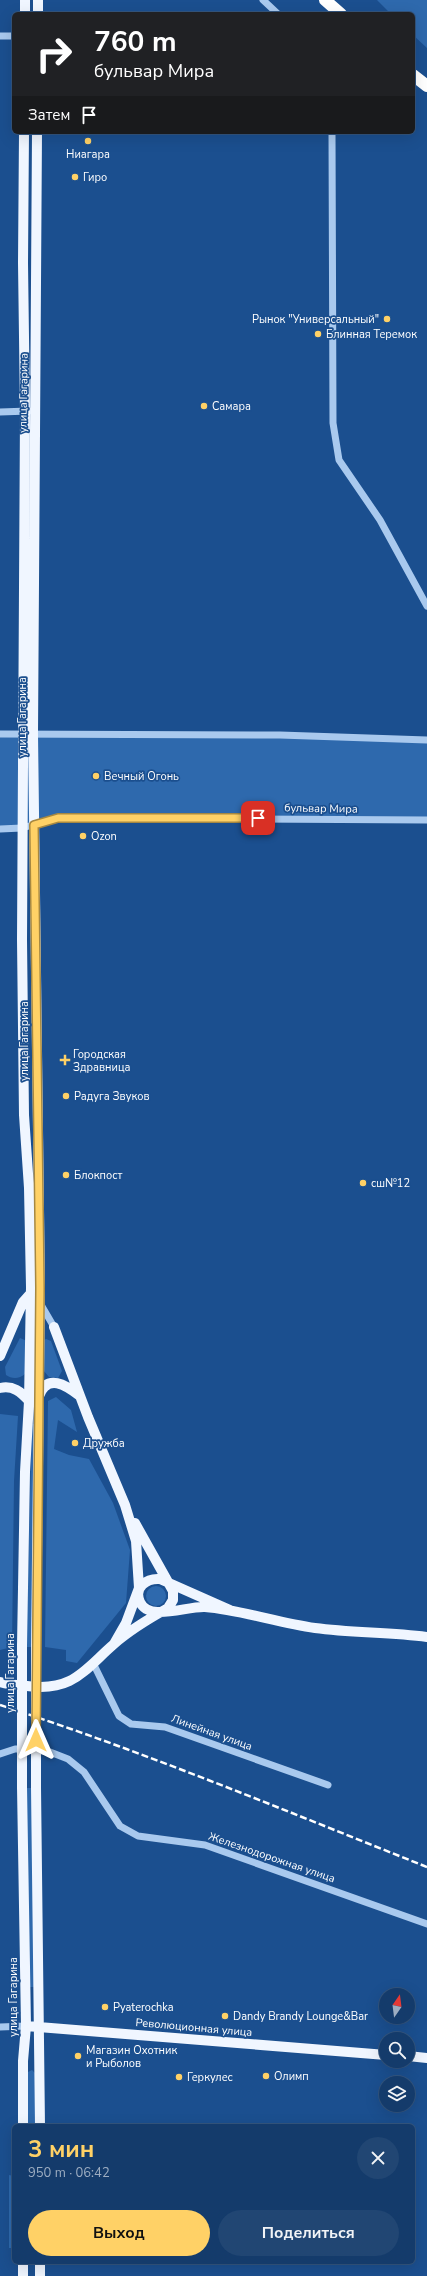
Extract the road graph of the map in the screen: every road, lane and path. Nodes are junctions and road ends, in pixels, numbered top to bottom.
1 (25, 0) edge
2 (38, 0) edge
3 (263, 0) edge
4 (325, 0) edge
5 (25, 12) edge
6 (38, 12) edge
7 (276, 12) edge
8 (339, 12) edge
9 (0, 36) edge
10 (12, 36) edge
11 (415, 77) edge
12 (427, 86) edge
13 (24, 134) edge
14 (37, 134) edge
15 (332, 134) edge
16 (30, 411) junction
17 (0, 412) edge
18 (427, 606) edge
19 (0, 734) edge
20 (22, 734) junction
21 (34, 734) junction
22 (427, 740) edge
23 (427, 820) edge
24 (34, 825) junction
25 (22, 828) junction
26 (0, 829) edge
27 (31, 1293) junction
28 (39, 1302) junction
29 (54, 1327) joint
30 (0, 1356) edge
31 (0, 1388) edge
32 (80, 1396) junction
33 (33, 1401) junction
34 (125, 1505) junction
35 (168, 1583) junction
36 (139, 1588) junction
37 (230, 1610) junction
38 (160, 1613) junction
39 (427, 1637) edge
40 (114, 1644) junction
41 (94, 1664) junction
42 (0, 1682) edge
43 (0, 1754) edge
44 (328, 1785) dead end
45 (427, 1924) edge
46 (26, 2026) junction
47 (0, 2027) edge
48 (40, 2027) junction
49 (379, 2054) edge
50 (415, 2057) edge
51 (427, 2058) edge
52 (23, 2124) edge
53 (40, 2124) edge
54 (23, 2264) edge
55 (40, 2264) edge
56 (23, 2276) edge
57 (40, 2276) edge

1 - 5 main road
2 - 6 main road
3 - 7 street
4 - 8 highway
9 - 10 street
11 - 12 highway
13 - 16 main road, улица Гагарина
14 - 16 main road, улица Гагарина
15 - 18 street
16 - 17 street
16 - 20 main road, улица Гагарина
16 - 21 main road, улица Гагарина
19 - 20 street
20 - 21 street
20 - 25 main road, улица Гагарина
21 - 22 street
21 - 24 main road, улица Гагарина
23 - 24 street, бульвар Мира
24 - 25 street, бульвар Мира
24 - 28 main road, улица Гагарина
25 - 26 street, бульвар Мира
25 - 27 main road, улица Гагарина
27 - 30 main road
27 - 33 main road, улица Гагарина
28 - 29 street
28 - 33 main road, улица Гагарина
29 - 32 main road
31 - 33 main road
32 - 33 main road
32 - 34 main road
33 - 46 main road, улица Гагарина, bridge
33 - 48 main road, улица Гагарина, bridge
34 - 35 main road
34 - 36 main road
35 - 36 main road
35 - 37 main road
35 - 38 main road
36 - 38 main road
36 - 40 main road
37 - 38 main road
37 - 39 main road
38 - 40 main road
40 - 41 main road
41 - 42 main road
41 - 44 street, Линейная улица
43 - 45 street, Железнодорожная улица
46 - 47 street, Революционная улица
46 - 48 main road, Революционная улица
46 - 52 main road, улица Гагарина
48 - 49 main road, Революционная улица
48 - 53 main road, улица Гагарина
50 - 51 main road
54 - 56 main road
55 - 57 main road

